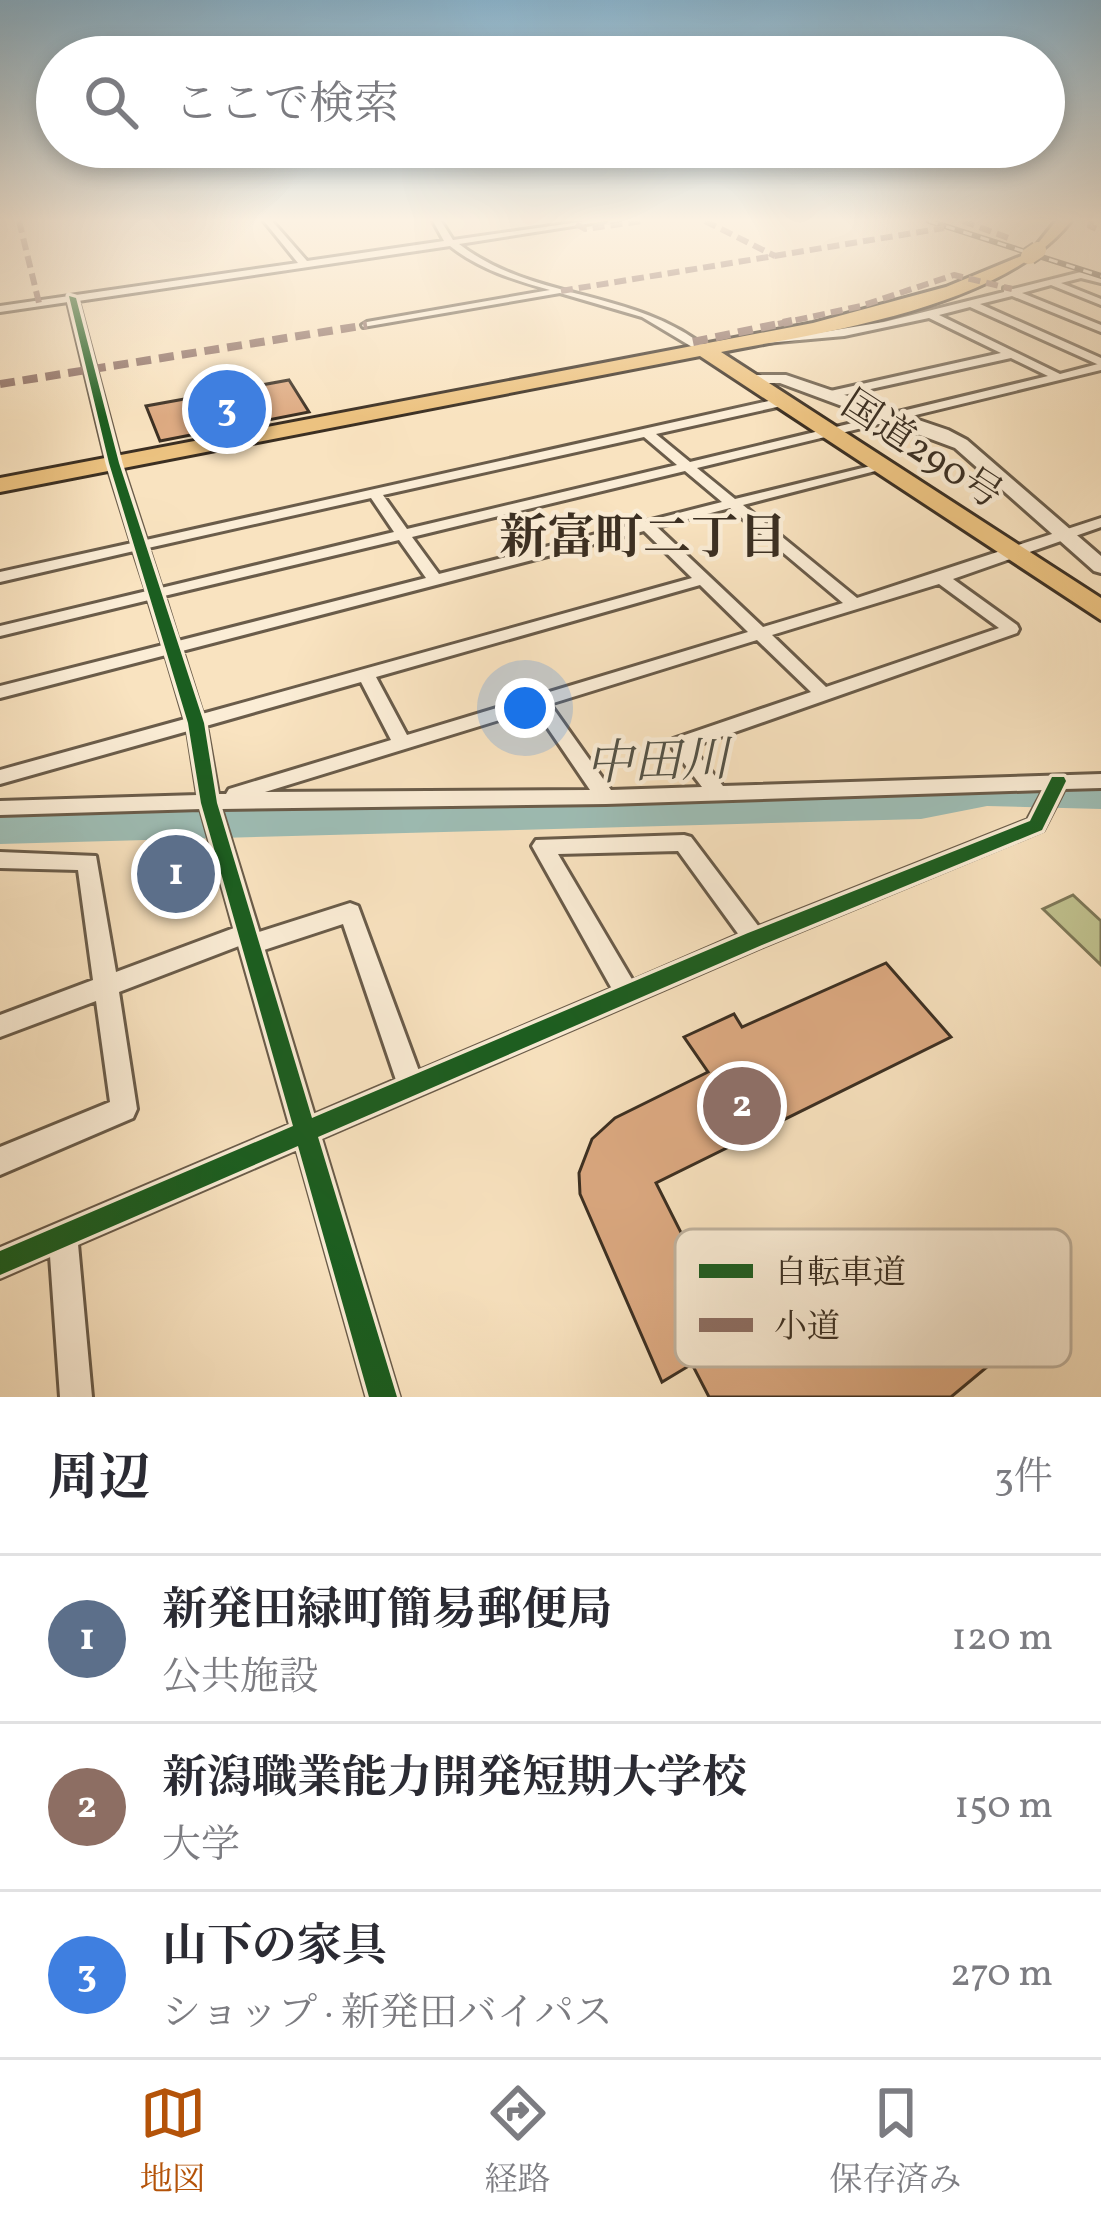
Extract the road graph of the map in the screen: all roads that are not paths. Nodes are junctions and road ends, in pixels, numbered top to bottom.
1 (155, 286) edge
2 (548, 286) edge
3 (961, 286) edge
4 (1028, 286) edge
5 (1061, 286) edge
6 (1007, 290) junction
7 (561, 291) junction
8 (72, 298) junction
9 (967, 302) junction
10 (1101, 302) edge
11 (0, 309) edge
12 (927, 313) junction
13 (367, 325) dead end
14 (1101, 329) edge
15 (754, 340) junction
16 (703, 349) junction
17 (1014, 354) junction
18 (1101, 364) edge
19 (1060, 378) junction
20 (751, 380) junction
21 (830, 394) junction
22 (782, 402) junction
23 (892, 416) junction
24 (648, 434) junction
25 (828, 434) junction
26 (114, 463) junction
27 (878, 466) junction
28 (689, 467) junction
29 (0, 485) edge
30 (375, 494) junction
31 (734, 504) junction
32 (1101, 522) edge
33 (649, 526) junction
34 (1064, 534) junction
35 (404, 536) junction
36 (140, 546) junction
37 (1015, 554) junction
38 (1101, 567) edge
39 (0, 577) edge
40 (941, 578) junction
41 (435, 580) junction
42 (702, 580) junction
43 (154, 595) junction
44 (853, 603) junction
45 (1101, 611) edge
46 (0, 632) edge
47 (756, 632) junction
48 (170, 650) junction
49 (366, 675) junction
50 (0, 692) edge
51 (822, 693) junction
52 (538, 700) junction
53 (196, 723) junction
54 (401, 741) junction
55 (0, 777) edge
56 (1058, 781) junction
57 (1101, 781) edge
58 (716, 791) junction
59 (606, 797) junction
60 (211, 807) junction
61 (0, 808) edge
62 (0, 860) edge
63 (250, 939) junction
64 (755, 939) junction
65 (106, 988) junction
66 (627, 993) junction
67 (0, 1026) edge
68 (411, 1085) junction
69 (305, 1130) junction
70 (0, 1161) edge
71 (63, 1237) junction
72 (0, 1263) edge
73 (76, 1397) edge
74 (383, 1397) edge

1 - 8 street
2 - 7 street
3 - 15 highway
4 - 6 street
5 - 10 street
6 - 9 street
6 - 14 street
7 - 13 street
7 - 16 street
8 - 11 street
8 - 26 street
9 - 12 street
9 - 18 street
12 - 15 street
12 - 17 street
15 - 16 highway
16 - 20 highway, 国道290号
16 - 26 highway
17 - 19 street
17 - 21 street
18 - 19 street
19 - 23 street
20 - 21 street
20 - 22 highway, 国道290号
21 - 23 street
22 - 24 street
22 - 25 highway, 国道290号
23 - 25 street
23 - 34 street
24 - 28 street
24 - 30 street
25 - 27 highway, 国道290号
25 - 28 street
26 - 29 highway
26 - 36 street
27 - 31 street
27 - 37 highway, 国道290号
28 - 31 street
28 - 35 street
30 - 35 street
30 - 36 street
31 - 33 street
31 - 44 street
32 - 34 street
33 - 41 street
33 - 42 street
34 - 37 street
34 - 38 street
35 - 41 street
35 - 43 street
36 - 39 street
36 - 43 street
37 - 40 street
37 - 45 highway, 国道290号
40 - 44 street
40 - 51 street
41 - 48 street
42 - 47 street
42 - 49 street
43 - 46 street
43 - 48 street
44 - 47 street
47 - 51 street
47 - 52 street
48 - 50 street
48 - 53 street
49 - 53 street
49 - 54 street
51 - 58 street
52 - 54 street
52 - 59 street
53 - 55 street
53 - 60 street
54 - 60 street
56 - 57 street
56 - 58 street
56 - 64 street
58 - 59 street
59 - 60 street
60 - 61 street
60 - 63 street
62 - 65 street
63 - 65 street
63 - 68 street
63 - 69 street
64 - 66 street
64 - 66 street
65 - 67 street
65 - 70 street
66 - 68 street
68 - 69 street
69 - 71 street
69 - 74 street
71 - 72 street
71 - 73 street

